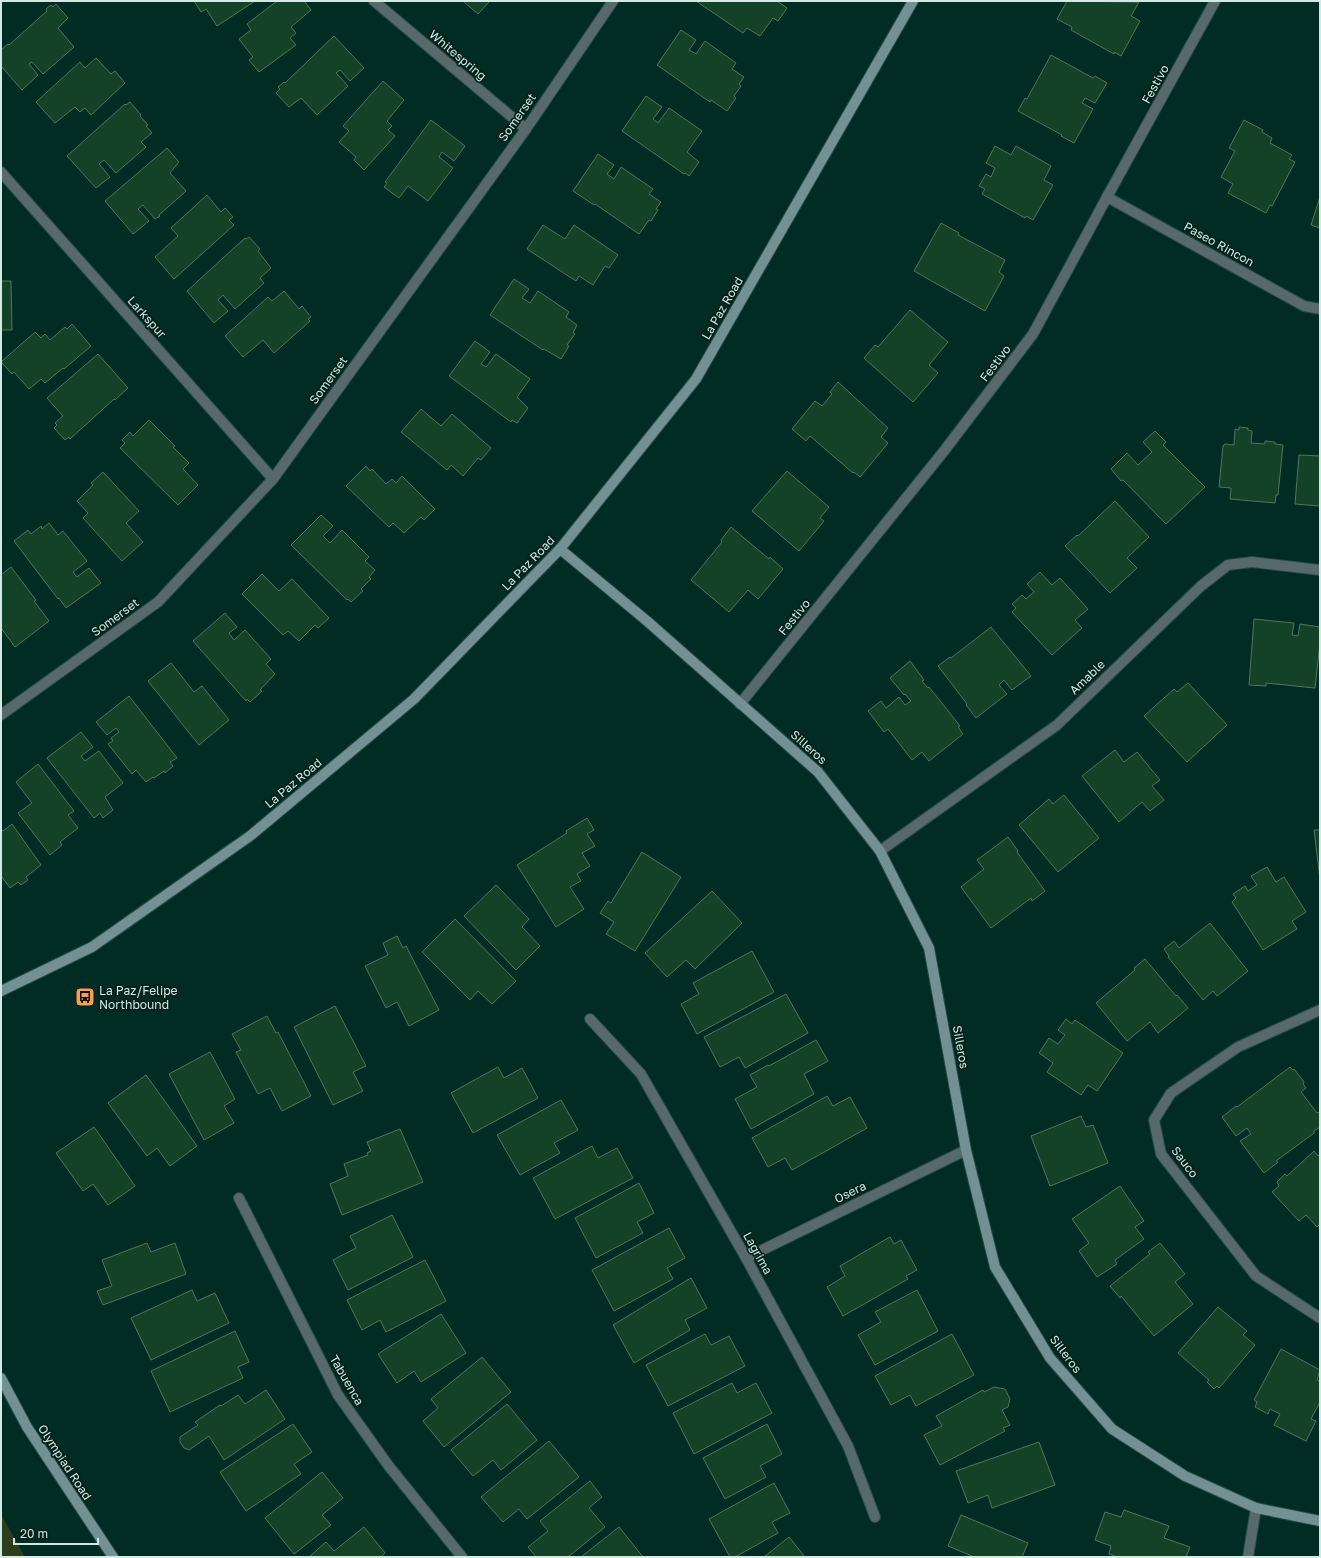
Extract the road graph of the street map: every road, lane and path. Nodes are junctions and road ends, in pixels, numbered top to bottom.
1 (374, 1) edge
2 (613, 1) edge
3 (913, 1) edge
4 (1215, 1) edge
5 (526, 129) junction
6 (1, 172) edge
7 (1107, 197) junction
8 (1320, 309) edge
9 (273, 479) junction
10 (560, 549) junction
11 (1320, 570) edge
12 (740, 704) junction
13 (1, 715) edge
14 (880, 851) junction
15 (1, 991) edge
16 (1320, 1010) edge
17 (590, 1019) dead end
18 (966, 1150) junction
19 (239, 1198) dead end
20 (746, 1258) junction
21 (1320, 1318) edge
22 (1, 1378) edge
23 (1256, 1508) junction
24 (875, 1517) dead end
25 (1320, 1521) edge
26 (113, 1557) edge
27 (462, 1557) edge
28 (1248, 1557) edge

1 - 5 street, Whitespring
2 - 5 street, Somerset
3 - 10 main road, La Paz Road
4 - 7 street, Festivo
5 - 9 street, Somerset
6 - 9 street, Larkspur
7 - 8 street, Paseo Rincon
7 - 12 street, Festivo
9 - 13 street, Somerset
10 - 12 main road, Silleros
10 - 15 main road, La Paz Road
11 - 14 street, Amable
12 - 14 main road, Silleros
14 - 18 main road, Silleros
16 - 21 street, Sauco
17 - 20 street, Lagrima
18 - 20 street, Osera
18 - 23 main road, Silleros
19 - 27 street, Tabuenca
20 - 24 street, Lagrima
22 - 26 main road, Olympiad Road
23 - 25 main road, Silleros
23 - 28 street

